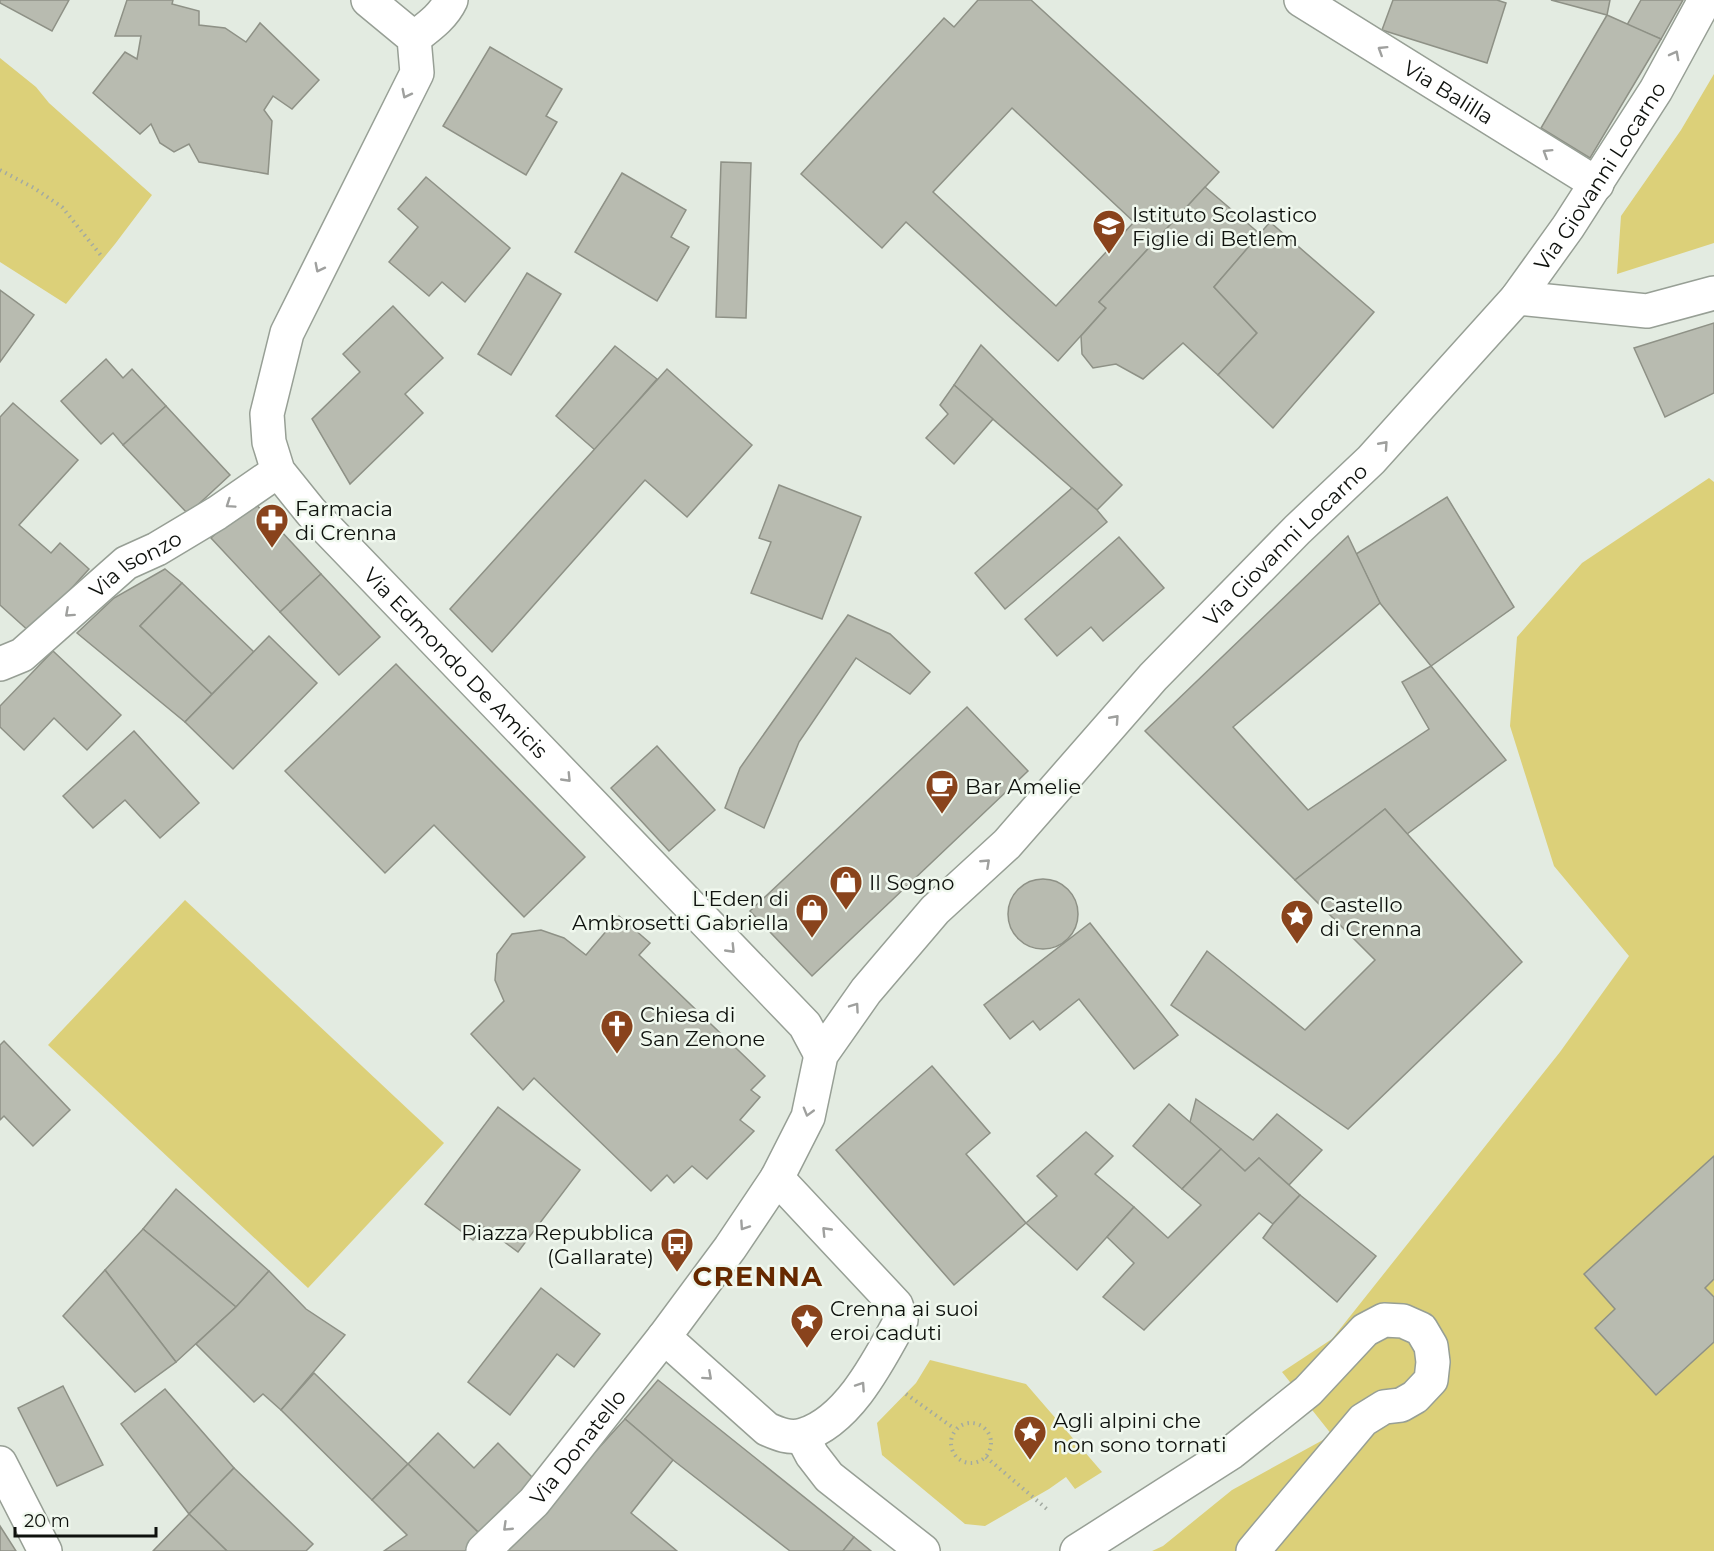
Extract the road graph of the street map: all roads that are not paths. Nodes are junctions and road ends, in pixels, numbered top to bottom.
1 (368, 0) edge
2 (451, 0) edge
3 (1301, 0) edge
4 (1705, 0) edge
5 (414, 38) junction
6 (1597, 184) junction
7 (1714, 293) edge
8 (1517, 298) junction
9 (278, 471) junction
10 (0, 664) edge
11 (821, 1055) junction
12 (777, 1178) junction
13 (664, 1337) junction
14 (802, 1436) junction
15 (0, 1463) edge
16 (45, 1551) edge
17 (483, 1551) edge
18 (923, 1551) edge
19 (1077, 1551) edge
20 (1253, 1551) edge

1 - 5 street
2 - 5 street
6 -> 3 street, Via Balilla
6 -> 4 street, Via Giovanni Locarno
5 -> 9 street, Via Edmondo De Amicis
6 - 8 street, Via Giovanni Locarno
7 - 8 street
11 -> 8 street, Via Giovanni Locarno
9 -> 10 street, Via Isonzo
9 -> 11 street, Via Edmondo De Amicis
11 -> 12 street, Via Donatello
12 -> 13 street, Via Donatello
14 -> 12 street
13 -> 14 street
13 -> 17 street, Via Donatello
14 - 18 street
15 - 16 street
19 - 20 street

